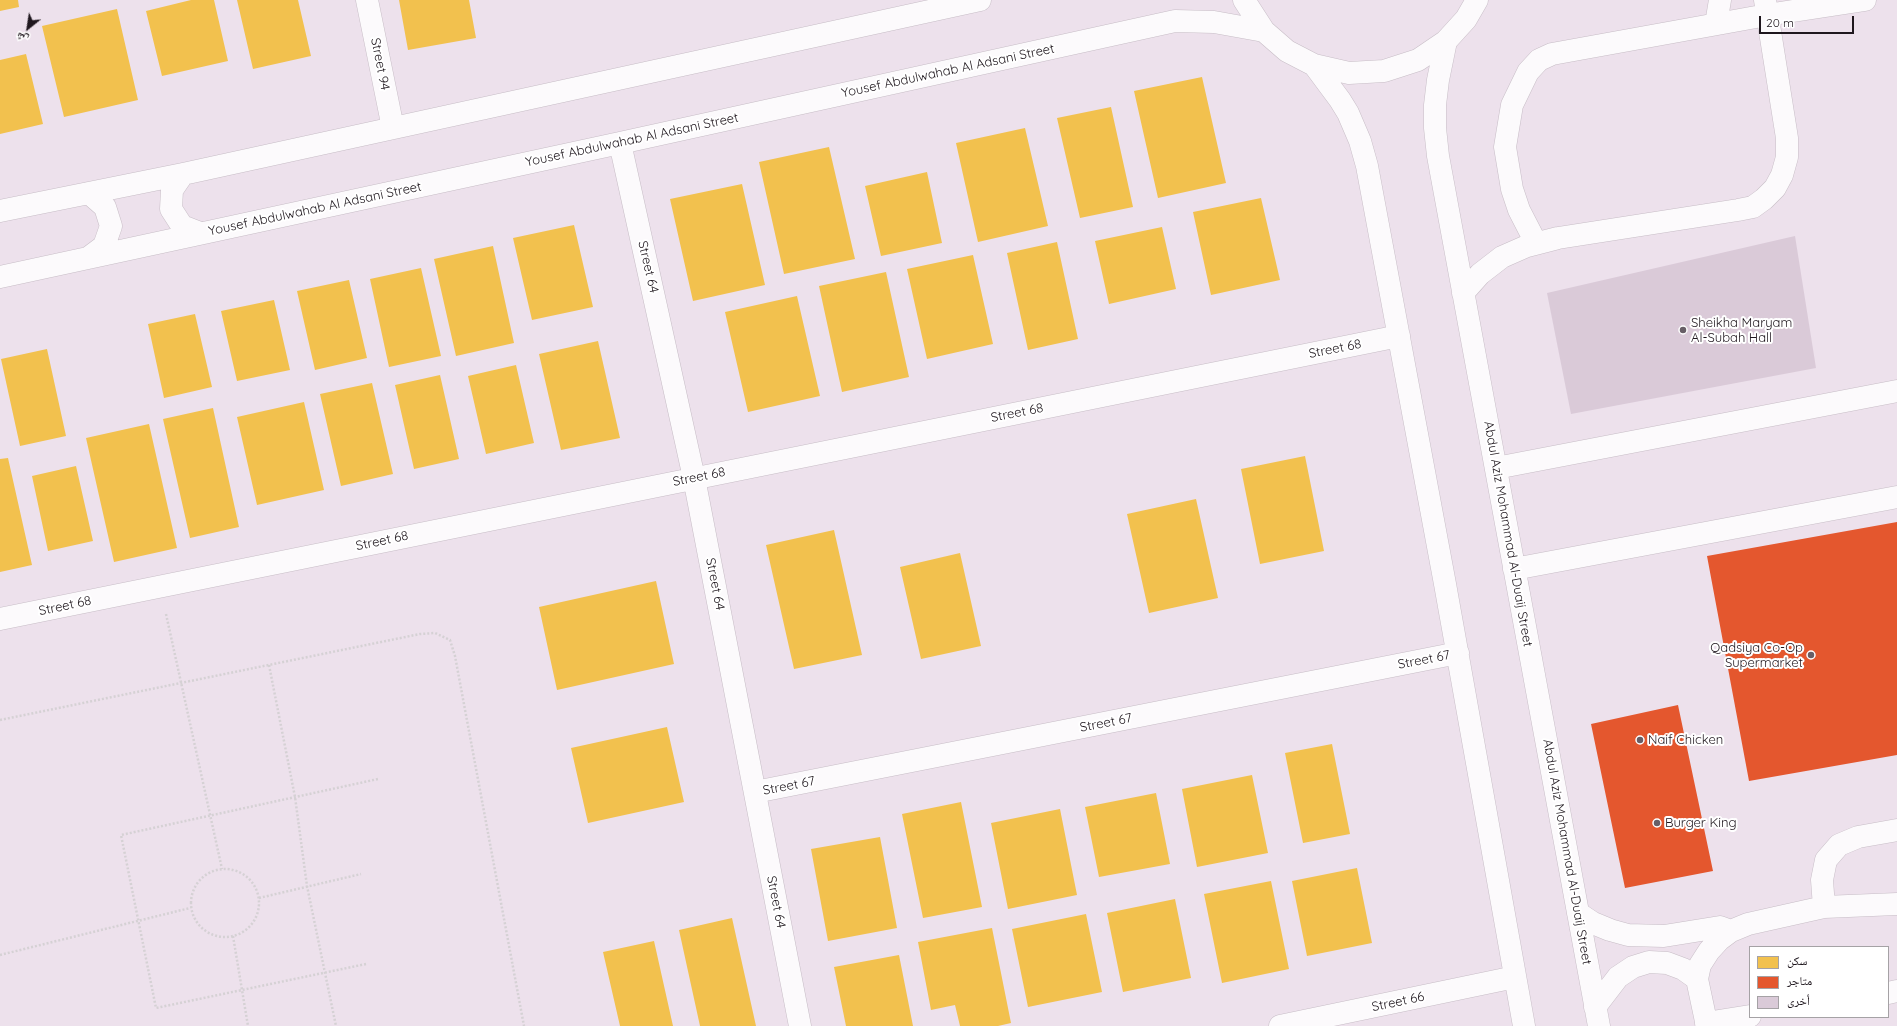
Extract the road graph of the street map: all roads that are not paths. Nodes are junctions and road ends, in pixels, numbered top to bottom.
1 (367, 0) edge
2 (980, 0) edge
3 (1244, 0) edge
4 (1477, 0) edge
5 (1720, 0) edge
6 (1865, 0) edge
7 (1766, 8) edge
8 (1716, 24) junction
9 (1264, 31) junction
10 (1446, 41) junction
11 (1314, 65) junction
12 (393, 128) junction
13 (620, 143) junction
14 (183, 174) junction
15 (89, 193) junction
16 (0, 211) edge
17 (200, 233) junction
18 (1536, 243) junction
19 (88, 258) junction
20 (0, 277) edge
21 (1463, 293) junction
22 (1399, 336) junction
23 (1897, 392) edge
24 (1496, 468) junction
25 (694, 478) junction
26 (1897, 497) edge
27 (1514, 569) junction
28 (0, 619) edge
29 (1458, 653) junction
30 (755, 792) junction
31 (1897, 830) edge
32 (1897, 904) edge
33 (1824, 907) junction
34 (1578, 913) junction
35 (1731, 931) junction
36 (1515, 977) junction
37 (1697, 979) junction
38 (1749, 1016) edge
39 (1597, 1017) edge
40 (1707, 1025) edge
41 (800, 1026) edge
42 (1280, 1026) edge
43 (1524, 1026) edge

1 - 12 street, Street 94
2 - 12 street
3 - 9 street
4 - 10 street
5 - 8 street
6 - 7 street
7 - 8 street
7 - 18 street
8 - 18 street
9 - 11 street
9 - 13 street, Yousef Abdulwahab Al Adsani Street
10 - 11 street
10 - 21 street, Abdul Aziz Mohammad Al-Duaij Street
11 - 22 street
12 - 14 street
13 - 17 street, Yousef Abdulwahab Al Adsani Street
13 - 25 street, Street 64
14 - 15 street
14 - 17 street
15 - 16 street
15 - 19 street
17 - 19 street, Yousef Abdulwahab Al Adsani Street
18 - 21 street
19 - 20 street, Yousef Abdulwahab Al Adsani Street
21 - 24 street, Abdul Aziz Mohammad Al-Duaij Street
22 - 25 street, Street 68
22 - 29 street
23 - 24 street
24 - 27 street, Abdul Aziz Mohammad Al-Duaij Street
25 - 28 street, Street 68
25 - 30 street, Street 64
26 - 27 street
27 - 34 street, Abdul Aziz Mohammad Al-Duaij Street
29 - 30 street, Street 67
29 - 36 street
30 - 41 street, Street 64
31 - 33 street
32 - 33 street
33 - 35 street
34 - 35 street
34 - 39 street, Abdul Aziz Mohammad Al-Duaij Street
35 - 37 street
36 - 42 street, Street 66
36 - 43 street
37 - 39 street
37 - 40 street
38 - 40 street

